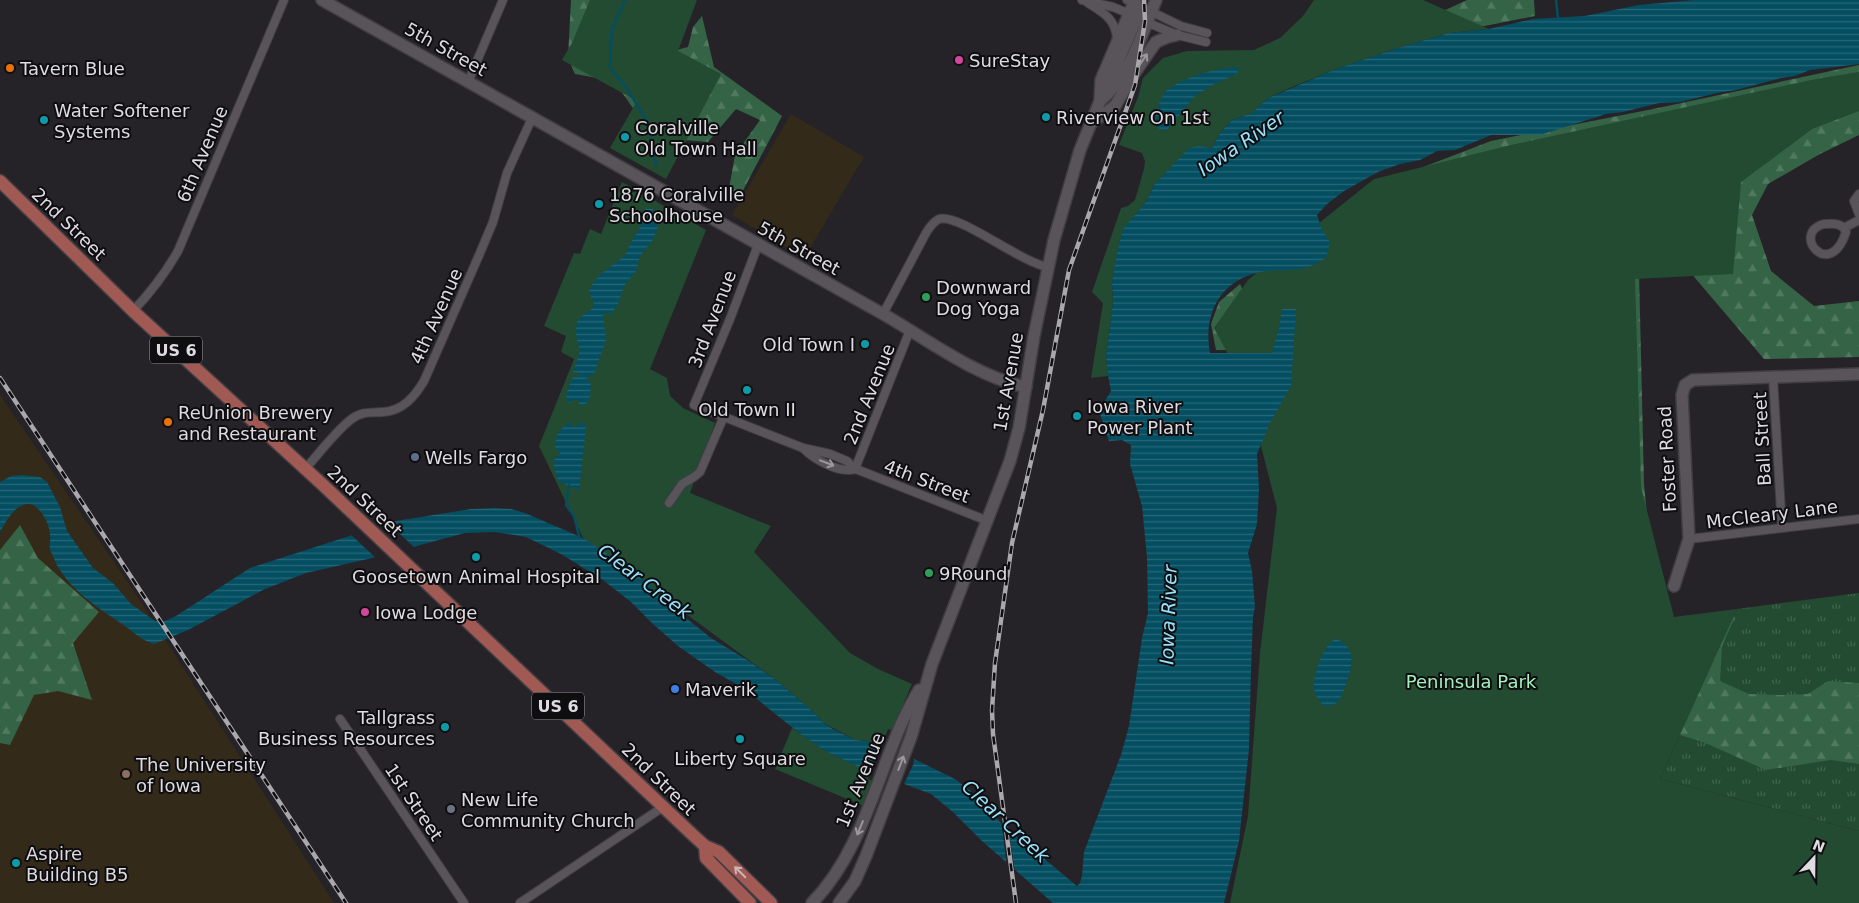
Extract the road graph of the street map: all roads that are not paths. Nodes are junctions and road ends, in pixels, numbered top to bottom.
1 (284, 0) edge
2 (322, 0) edge
3 (503, 0) edge
4 (1156, 0) edge
5 (1084, 1) edge
6 (1139, 8) edge
7 (1207, 33) dead end
8 (1177, 35) junction
9 (1118, 41) junction
10 (1206, 42) dead end
11 (468, 82) junction
12 (1104, 98) junction
13 (532, 118) junction
14 (1091, 123) junction
15 (0, 181) edge
16 (1859, 194) edge
17 (1859, 214) edge
18 (1859, 220) edge
19 (1844, 228) junction
20 (758, 245) junction
21 (1048, 267) junction
22 (134, 312) junction
23 (883, 314) junction
24 (910, 330) junction
25 (1859, 374) edge
26 (1773, 377) junction
27 (1026, 387) junction
28 (694, 405) joint
29 (724, 416) junction
30 (305, 469) junction
31 (855, 469) junction
32 (669, 503) dead end
33 (1859, 519) edge
34 (988, 521) junction
35 (1782, 528) junction
36 (1689, 539) junction
37 (1674, 586) dead end
38 (932, 664) junction
39 (340, 719) dead end
40 (663, 807) junction
41 (705, 846) junction
42 (464, 903) edge
43 (520, 903) edge
44 (750, 903) edge
45 (771, 903) edge
46 (812, 903) edge
47 (839, 903) edge

1 - 22 street, 6th Avenue
2 - 11 street, 5th Street
3 - 11 street
4 - 6 street, 1st Avenue
5 - 6 street
5 - 9 street
6 - 7 street
6 - 8 street
6 - 9 street, 1st Avenue
6 - 12 street, 1st Avenue
8 - 10 street
14 -> 8 street
9 - 12 street, 1st Avenue
11 - 13 street, 5th Street
12 - 14 street, 1st Avenue
13 - 20 street, 5th Street
13 - 30 street, 4th Avenue
14 - 21 street, 1st Avenue
15 - 22 main road, 2nd Street / US 6
16 - 17 street
18 - 19 street
19 - 19 street
20 - 23 street, 5th Street
20 - 28 street, 3rd Avenue
21 - 23 street
21 - 27 street, 1st Avenue
22 - 30 main road, 2nd Street / US 6
23 - 24 street, 5th Street
24 - 27 street, 5th Street
24 - 31 street, 2nd Avenue
25 - 26 street, Foster Road
26 - 35 street, Ball Street
26 - 36 street, Foster Road
27 - 34 street, 1st Avenue
28 - 29 street, 4th Street
29 - 31 street, 4th Street
29 - 32 street
30 - 40 main road, 2nd Street / US 6
31 - 34 street, 4th Street
33 - 35 street, McCleary Lane
34 - 38 street, 1st Avenue
35 - 36 street, McCleary Lane
36 - 37 street, Foster Road
38 -> 46 street, 1st Avenue
47 -> 38 street, 1st Avenue
39 - 42 street, 1st Street
40 - 41 main road, 2nd Street / US 6
40 - 43 street
41 - 44 main road, 2nd Street / US 6
45 -> 41 main road, 2nd Street / US 6

